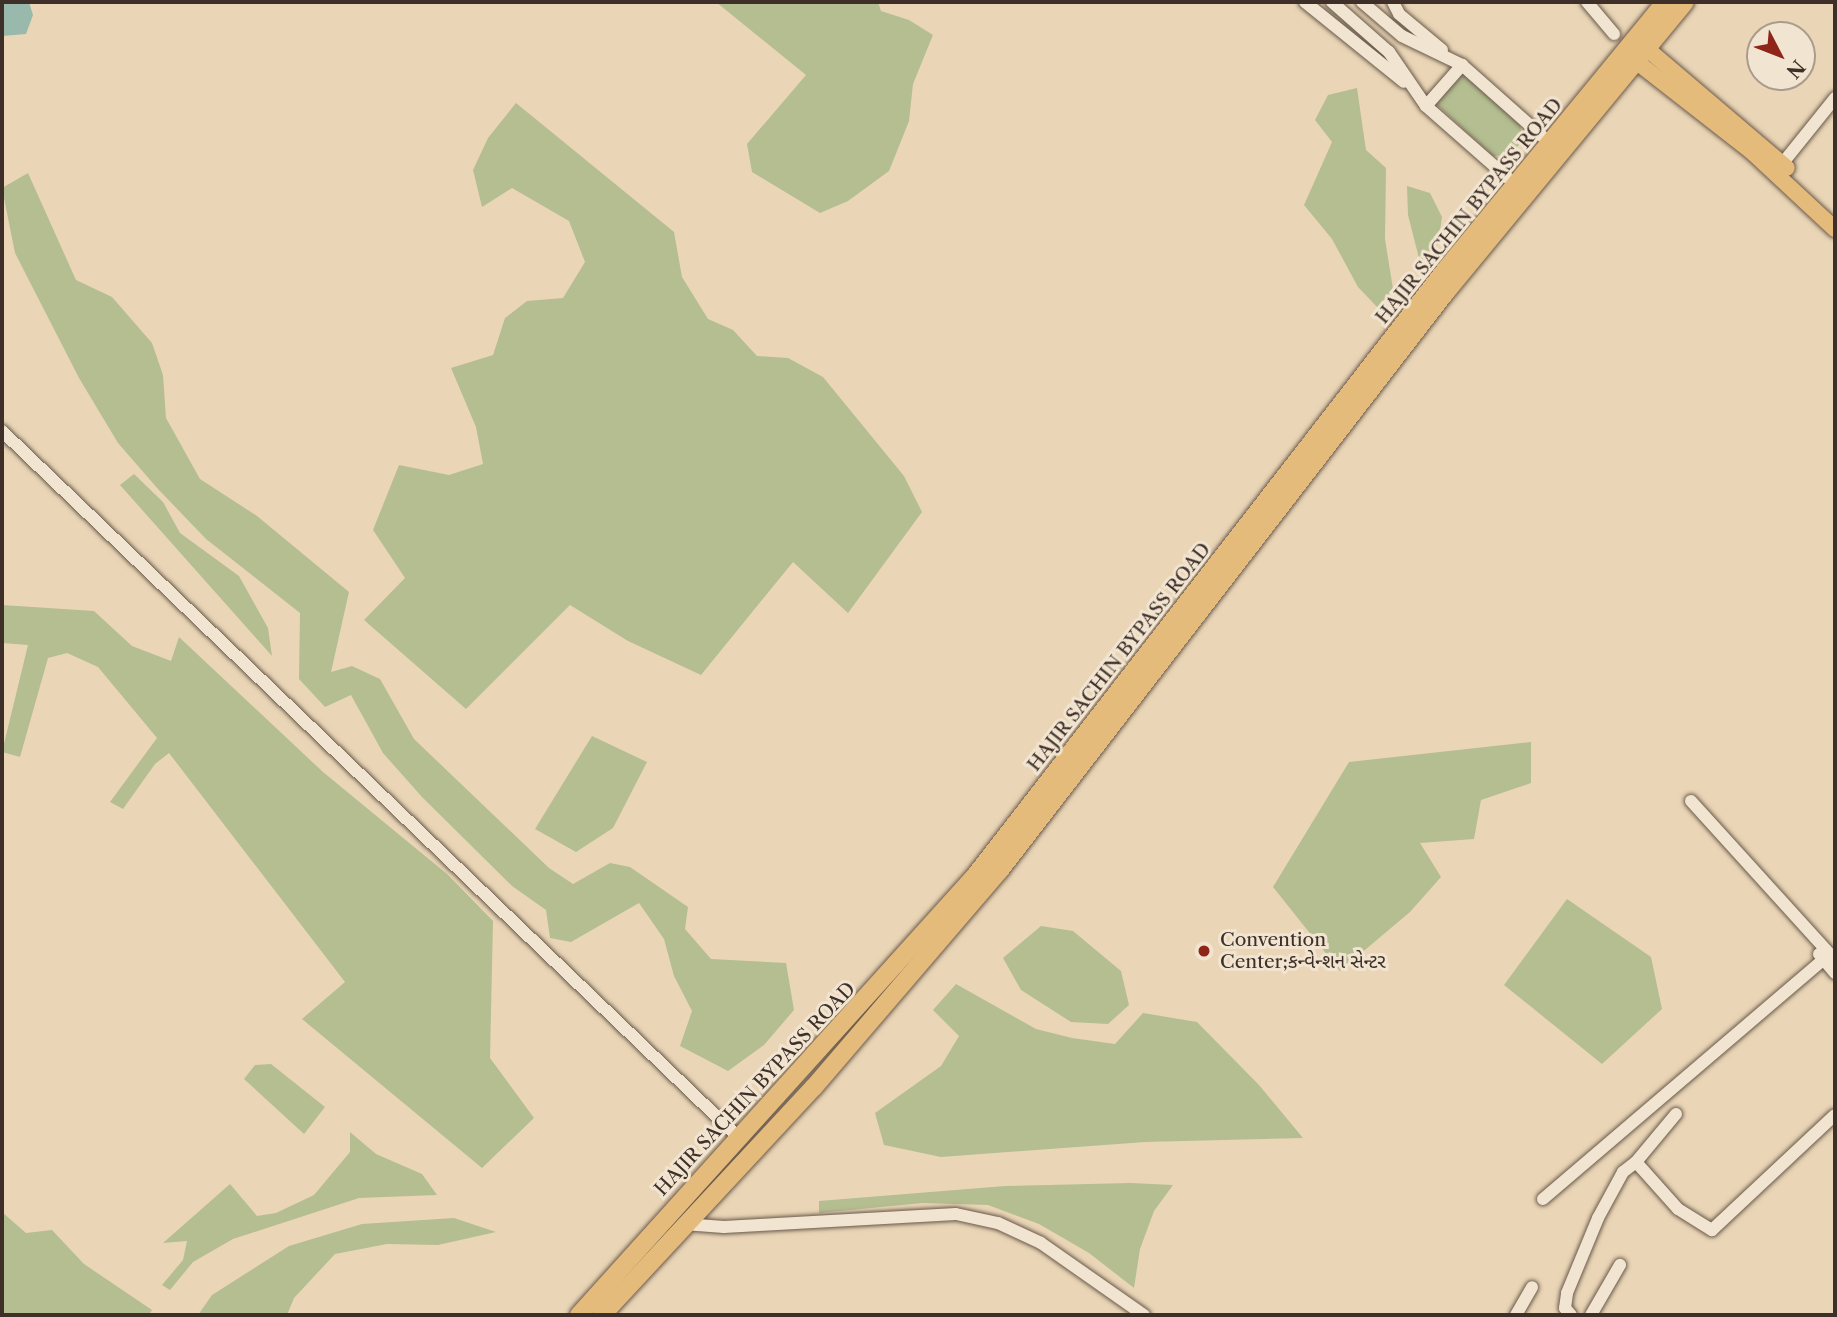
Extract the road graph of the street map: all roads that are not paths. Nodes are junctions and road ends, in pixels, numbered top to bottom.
1 (1305, 2) edge
2 (1332, 2) edge
3 (1363, 2) edge
4 (1393, 2) edge
5 (1587, 2) edge
6 (1665, 2) edge
7 (1685, 2) edge
8 (1635, 50) junction
9 (1457, 62) junction
10 (1835, 98) edge
11 (1423, 101) junction
12 (1551, 144) junction
13 (1782, 164) junction
14 (1516, 186) junction
15 (1835, 213) edge
16 (1835, 229) edge
17 (2, 430) edge
18 (1691, 801) dead end
19 (1805, 937) dead end
20 (1829, 959) edge
21 (1835, 973) edge
22 (1676, 1114) dead end
23 (1835, 1115) edge
24 (740, 1139) junction
25 (1636, 1162) junction
26 (1543, 1199) dead end
27 (684, 1224) junction
28 (1620, 1265) dead end
29 (1532, 1287) dead end
30 (579, 1315) edge
31 (601, 1315) edge
32 (1144, 1315) edge
33 (1516, 1315) edge
34 (1570, 1315) edge
35 (1591, 1315) edge

1 - 11 street
2 - 11 street
3 - 9 street
4 - 9 street
5 - 8 street
6 - 8 highway, HAJIR SACHIN BYPASS ROAD
7 - 8 highway
8 - 12 highway, HAJIR SACHIN BYPASS ROAD
8 - 13 main road
8 - 16 main road
8 - 27 highway
9 - 11 street
9 - 12 street
10 - 13 street
11 - 14 street
12 - 14 highway, HAJIR SACHIN BYPASS ROAD
13 - 15 main road
14 - 24 highway, HAJIR SACHIN BYPASS ROAD
17 - 24 street
18 - 20 street
19 - 20 street
20 - 21 street
20 - 26 street
22 - 25 street
23 - 25 street
24 - 30 highway, HAJIR SACHIN BYPASS ROAD
25 - 34 street
27 - 31 highway
27 - 32 street
28 - 35 street
29 - 33 street

